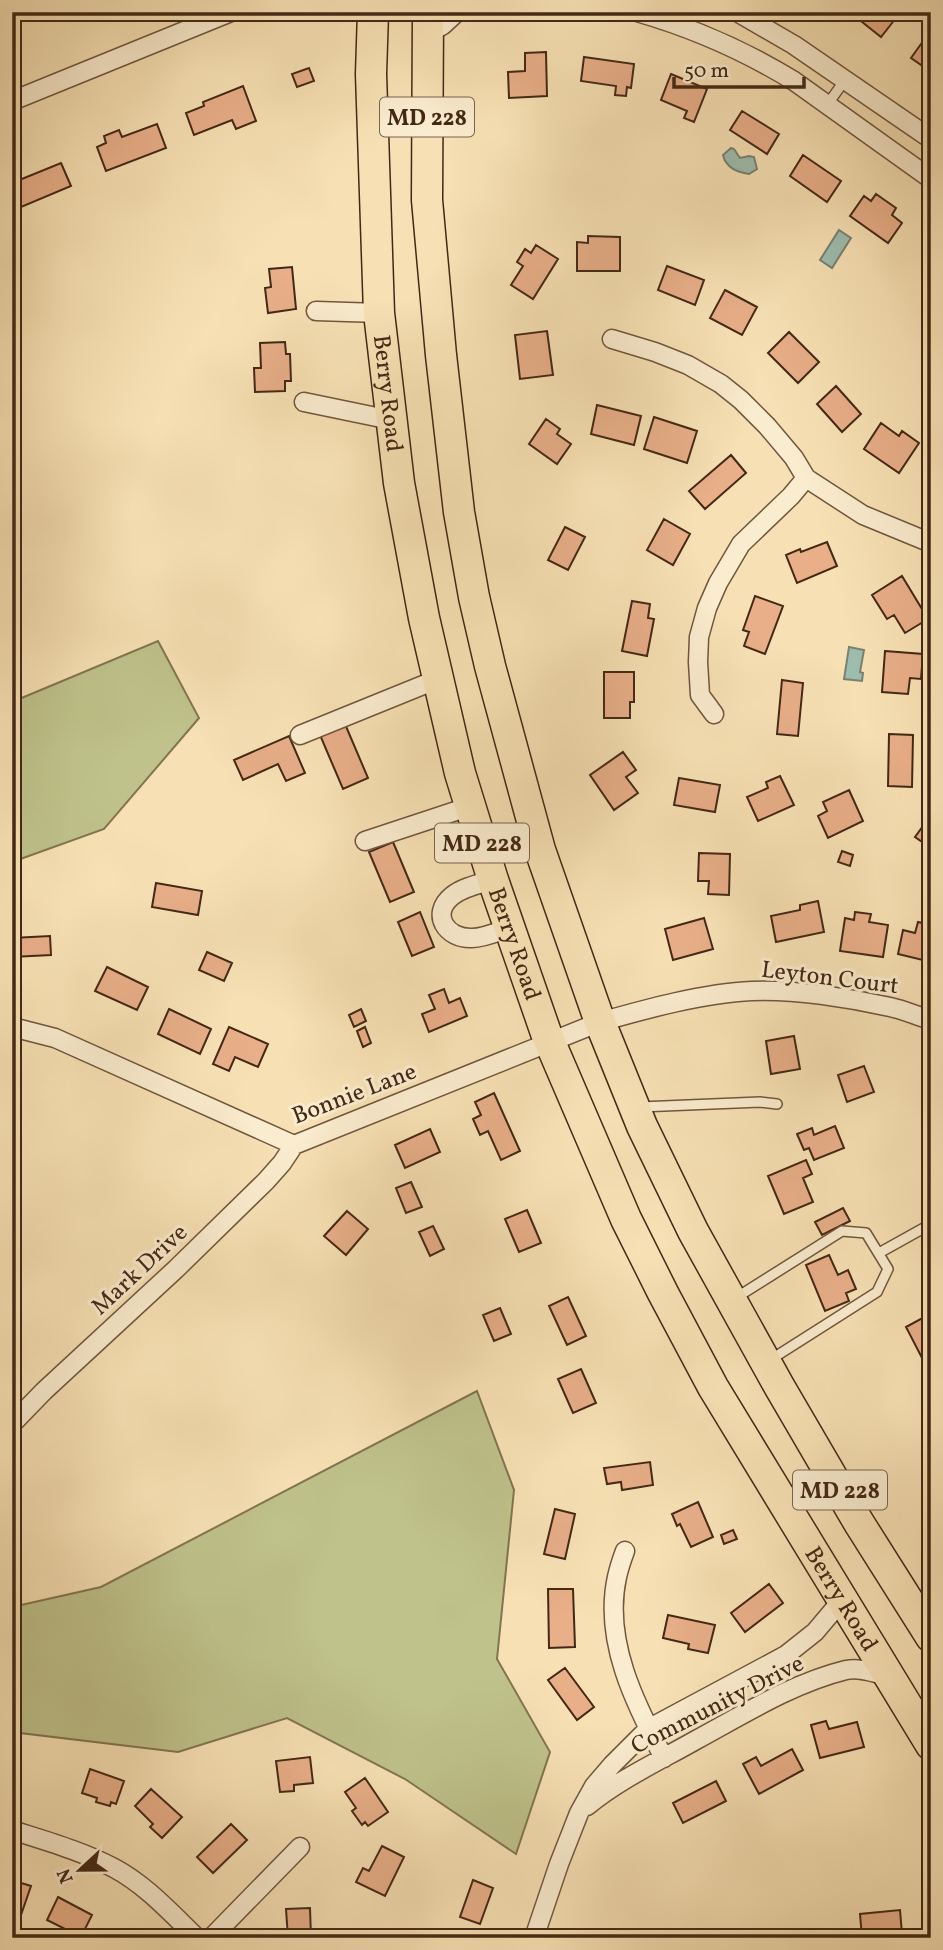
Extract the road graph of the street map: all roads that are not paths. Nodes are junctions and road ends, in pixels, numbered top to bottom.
1 (231, 12) edge
2 (373, 12) edge
3 (457, 12) edge
4 (637, 12) edge
5 (737, 12) edge
6 (427, 23) edge
7 (845, 80) junction
8 (12, 101) edge
9 (827, 105) junction
10 (931, 139) edge
11 (931, 179) edge
12 (316, 311) dead end
13 (379, 313) junction
14 (612, 339) dead end
15 (304, 402) dead end
16 (391, 420) junction
17 (806, 478) junction
18 (931, 543) edge
19 (438, 679) junction
20 (714, 714) dead end
21 (300, 735) dead end
22 (471, 806) junction
23 (365, 841) dead end
24 (493, 880) junction
25 (508, 928) junction
26 (931, 1020) edge
27 (600, 1022) junction
28 (12, 1027) edge
29 (550, 1042) junction
30 (776, 1104) dead end
31 (634, 1107) junction
32 (294, 1145) junction
33 (931, 1223) edge
34 (879, 1253) junction
35 (730, 1301) junction
36 (766, 1363) junction
37 (12, 1424) edge
38 (625, 1551) dead end
39 (842, 1600) junction
40 (931, 1637) edge
41 (751, 1675) junction
42 (888, 1676) junction
43 (765, 1703) junction
44 (648, 1729) junction
45 (931, 1745) edge
46 (664, 1758) junction
47 (579, 1813) junction
48 (12, 1830) edge
49 (300, 1847) dead end
50 (197, 1938) edge
51 (211, 1938) edge
52 (534, 1938) edge

1 - 8 street
2 - 13 highway, Berry Road / MD 228
3 - 6 street
4 - 9 street
5 - 7 street
6 - 27 highway, MD 228
7 - 9 lane
7 - 10 street
9 - 11 street
12 - 13 street
13 - 16 highway, Berry Road / MD 228
14 - 17 street
15 - 16 street
16 - 19 highway, Berry Road / MD 228
17 - 18 street
17 - 20 street
19 - 21 street
19 - 22 highway, Berry Road / MD 228
22 - 23 street
22 - 24 highway, Berry Road / MD 228
24 - 25 highway, Berry Road / MD 228
24 - 25 street
25 - 29 highway, Berry Road / MD 228
26 - 27 street, Leyton Court
27 - 29 street, Bonnie Lane
27 - 31 highway, MD 228
28 - 32 street, Bonnie Lane
29 - 32 street, Bonnie Lane
29 - 39 highway, Berry Road / MD 228
30 - 31 lane
31 - 35 highway, MD 228
32 - 37 street, Mark Drive
33 - 34 lane
34 - 35 lane
34 - 36 lane
35 - 36 highway, MD 228
36 - 40 highway, MD 228
38 - 44 street
39 - 41 street, Community Drive
39 - 42 highway, Berry Road / MD 228
41 - 43 street
41 - 44 street, Community Drive
42 - 43 street, Community Drive
42 - 45 highway, Berry Road / MD 228
43 - 46 street, Community Drive
44 - 46 street
44 - 47 street, Community Drive
46 - 47 street, Community Drive
47 - 52 street, Community Drive
48 - 50 street
49 - 51 street

